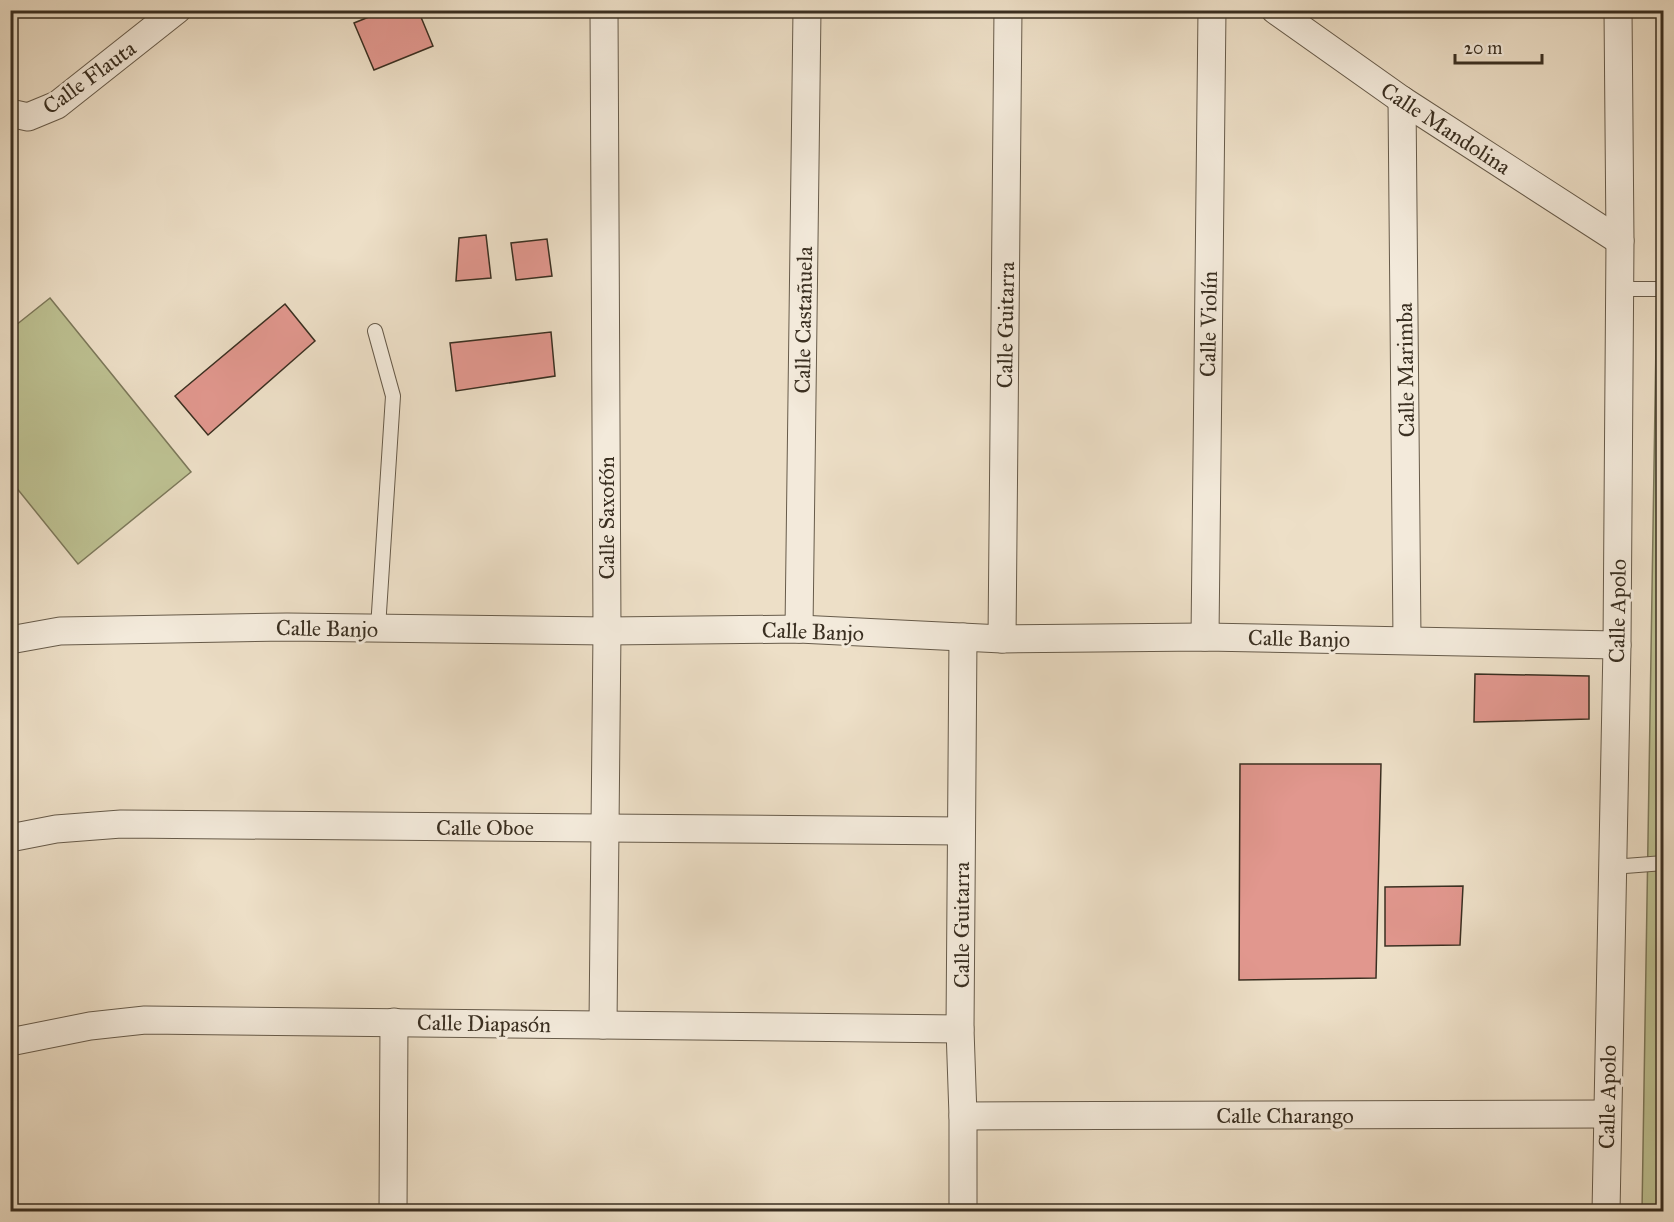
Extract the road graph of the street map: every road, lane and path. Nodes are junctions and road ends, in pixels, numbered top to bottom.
1 (177, 10) edge
2 (604, 10) edge
3 (807, 10) edge
4 (1008, 10) edge
5 (1212, 10) edge
6 (1275, 10) edge
7 (1618, 10) edge
8 (1402, 100) junction
9 (19, 115) edge
10 (1620, 241) junction
11 (1620, 289) junction
12 (1664, 289) edge
13 (375, 331) dead end
14 (378, 628) junction
15 (799, 629) junction
16 (607, 632) junction
17 (1205, 637) junction
18 (963, 638) junction
19 (1002, 639) junction
20 (10, 640) edge
21 (1407, 640) junction
22 (1617, 645) junction
23 (604, 828) junction
24 (961, 831) junction
25 (10, 838) edge
26 (1664, 863) edge
27 (1612, 867) junction
28 (394, 1022) junction
29 (603, 1024) junction
30 (960, 1029) junction
31 (10, 1042) edge
32 (1606, 1114) junction
33 (963, 1116) junction
34 (393, 1212) edge
35 (963, 1212) edge
36 (1606, 1212) edge

1 - 9 street, Calle Flauta
2 - 16 street, Calle Saxofón
3 - 15 street, Calle Castañuela
4 - 19 street, Calle Guitarra
5 - 17 street, Calle Violín
6 - 8 street, Calle Mandolina
7 - 10 street, Calle Apolo
8 - 10 street, Calle Mandolina
8 - 21 street, Calle Marimba
10 - 11 street, Calle Apolo
11 - 12 lane
11 - 22 street, Calle Apolo
13 - 14 lane
14 - 16 street, Calle Banjo
14 - 20 street, Calle Banjo
15 - 16 street, Calle Banjo
15 - 18 street, Calle Banjo
16 - 23 street, Calle Saxofón
17 - 19 street, Calle Banjo
17 - 21 street, Calle Banjo
18 - 19 street, Calle Banjo
18 - 24 street, Calle Guitarra
21 - 22 street, Calle Banjo
22 - 27 street, Calle Apolo
23 - 24 street, Calle Oboe
23 - 25 street, Calle Oboe
23 - 29 street, Calle Saxofón
24 - 30 street, Calle Guitarra
26 - 27 lane
27 - 32 street, Calle Apolo
28 - 29 street, Calle Diapasón
28 - 31 street, Calle Diapasón
28 - 34 street
29 - 30 street, Calle Diapasón
30 - 33 street, Calle Guitarra
32 - 33 street, Calle Charango
32 - 36 street, Calle Apolo
33 - 35 street, Calle Guitarra

